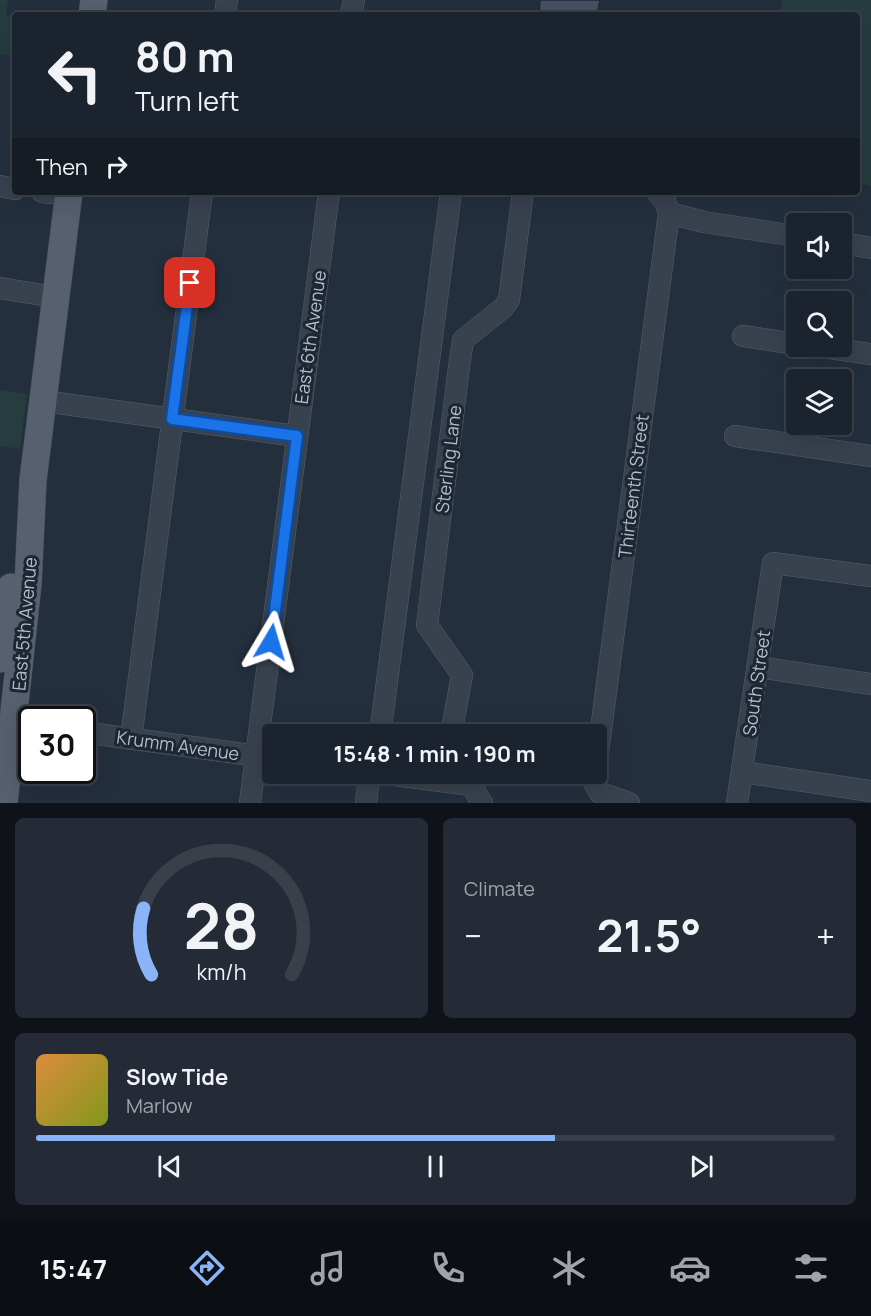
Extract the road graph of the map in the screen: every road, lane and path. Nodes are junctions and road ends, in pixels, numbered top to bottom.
1 (69, 195) edge
2 (202, 195) edge
3 (329, 195) edge
4 (451, 195) edge
5 (523, 195) edge
6 (659, 195) edge
7 (669, 213) junction
8 (786, 234) edge
9 (852, 245) edge
10 (871, 248) edge
11 (0, 288) edge
12 (55, 297) junction
13 (743, 336) dead end
14 (786, 342) edge
15 (852, 351) edge
16 (871, 354) edge
17 (43, 401) junction
18 (172, 419) junction
19 (297, 436) junction
20 (735, 436) dead end
21 (871, 456) edge
22 (871, 576) edge
23 (13, 582) edge
24 (0, 659) edge
25 (758, 667) junction
26 (871, 684) edge
27 (15, 723) edge
28 (268, 724) edge
29 (381, 724) edge
30 (453, 724) edge
31 (602, 724) edge
32 (96, 734) edge
33 (131, 739) junction
34 (262, 757) edge
35 (262, 766) edge
36 (743, 772) junction
37 (467, 784) edge
38 (595, 784) edge
39 (871, 791) edge
40 (479, 797) edge
41 (4, 803) edge
42 (250, 803) edge
43 (629, 803) edge
44 (738, 803) edge

1 - 12 main road, East 5th Avenue
2 - 18 street
3 - 19 street, East 6th Avenue
4 - 29 street
5 - 30 street, Sterling Lane
6 - 7 street
7 - 8 street
7 - 31 street, Thirteenth Street
9 - 10 street
11 - 12 street
12 - 17 main road, East 5th Avenue
13 - 14 street
15 - 16 street
17 - 18 street
17 - 23 main road, East 5th Avenue
18 - 19 street
18 - 33 street
19 - 28 street, East 6th Avenue
20 - 21 street
22 - 25 street, South Street
23 - 24 main road, East 5th Avenue
23 - 27 main road, East 5th Avenue
25 - 26 street
25 - 36 street, South Street
27 - 41 main road, East 5th Avenue
32 - 33 street, Krumm Avenue
33 - 34 street, Krumm Avenue
35 - 42 street, East 6th Avenue
36 - 39 street
36 - 44 street, South Street
37 - 40 street
38 - 43 street

